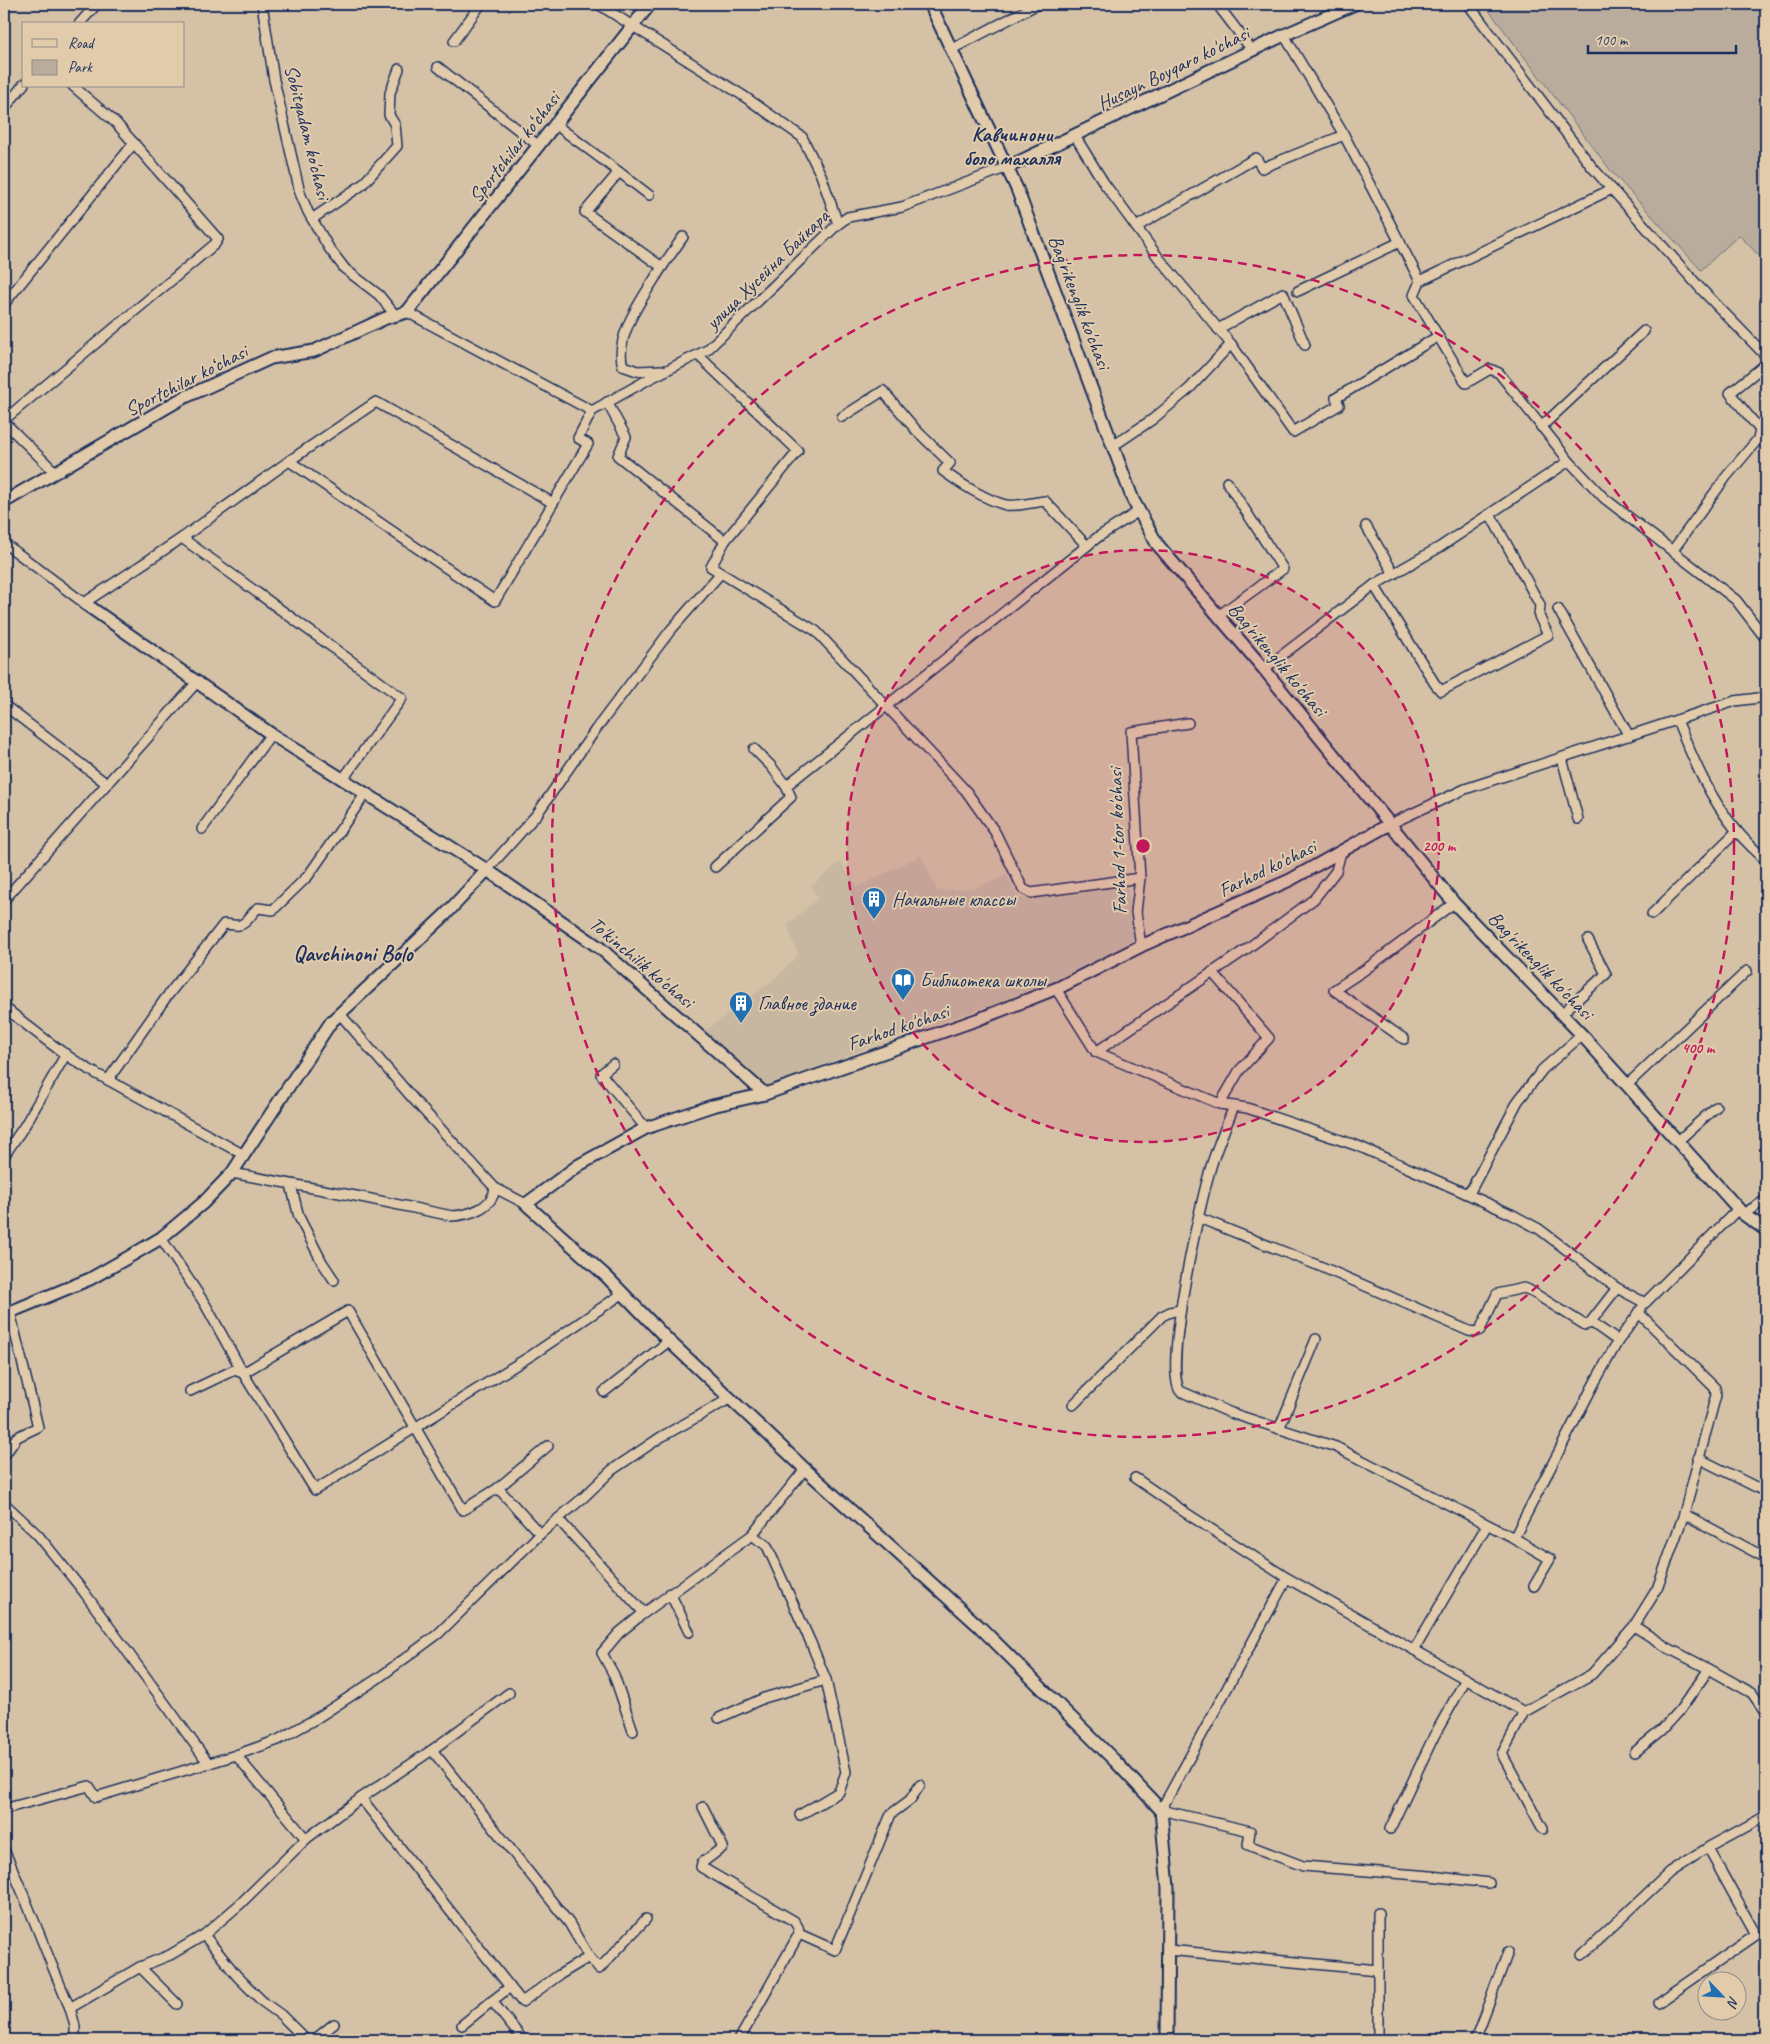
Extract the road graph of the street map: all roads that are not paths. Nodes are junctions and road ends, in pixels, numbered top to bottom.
1 (97, 4) edge
2 (262, 4) edge
3 (481, 4) edge
4 (598, 4) edge
5 (650, 4) edge
6 (930, 4) edge
7 (1038, 4) edge
8 (1216, 4) edge
9 (1355, 4) edge
10 (1468, 4) edge
11 (81, 22) edge
12 (633, 26) junction
13 (1284, 35) junction
14 (454, 40) dead end
15 (952, 50) junction
16 (1252, 50) junction
17 (438, 68) dead end
18 (399, 69) dead end
19 (22, 87) edge
20 (75, 88) edge
21 (4, 110) edge
22 (556, 125) junction
23 (1344, 135) junction
24 (1075, 136) junction
25 (134, 143) junction
26 (539, 146) junction
27 (1008, 167) junction
28 (618, 172) junction
29 (1612, 189) junction
30 (649, 195) dead end
31 (312, 219) junction
32 (838, 224) junction
33 (1136, 227) junction
34 (683, 237) dead end
35 (1400, 242) junction
36 (662, 267) junction
37 (1420, 281) junction
38 (1298, 291) dead end
39 (4, 304) edge
40 (407, 312) junction
41 (395, 315) junction
42 (1218, 329) junction
43 (1644, 330) dead end
44 (1437, 337) junction
45 (1231, 344) junction
46 (1305, 345) dead end
47 (698, 354) junction
48 (1766, 356) edge
49 (1766, 364) edge
50 (668, 369) junction
51 (607, 402) junction
52 (592, 411) junction
53 (842, 417) dead end
54 (4, 421) edge
55 (1541, 427) junction
56 (1113, 446) junction
57 (289, 461) junction
58 (1569, 462) junction
59 (56, 473) junction
60 (1227, 482) dead end
61 (4, 502) edge
62 (553, 503) junction
63 (1139, 511) junction
64 (1490, 514) junction
65 (1366, 526) dead end
66 (182, 538) junction
67 (725, 541) junction
68 (4, 543) edge
69 (1087, 546) junction
70 (1673, 550) junction
71 (720, 574) junction
72 (1394, 574) junction
73 (1374, 585) junction
74 (84, 603) junction
75 (1558, 609) dead end
76 (1218, 616) junction
77 (1766, 639) edge
78 (1264, 669) junction
79 (198, 681) junction
80 (1766, 697) edge
81 (4, 705) edge
82 (886, 706) junction
83 (1677, 720) junction
84 (1188, 723) dead end
85 (272, 734) junction
86 (1629, 736) junction
87 (754, 749) dead end
88 (1562, 758) junction
89 (343, 779) junction
90 (107, 784) junction
91 (786, 786) junction
92 (366, 793) junction
93 (1578, 820) dead end
94 (1390, 824) junction
95 (202, 829) dead end
96 (1737, 831) junction
97 (1341, 852) junction
98 (1766, 861) edge
99 (715, 867) dead end
100 (487, 870) junction
101 (1140, 878) junction
102 (4, 900) edge
103 (1454, 903) junction
104 (1652, 914) dead end
105 (1588, 940) dead end
106 (1141, 946) junction
107 (1747, 971) dead end
108 (1212, 972) junction
109 (1056, 989) junction
110 (4, 1007) edge
111 (1562, 1013) junction
112 (340, 1014) junction
113 (1582, 1034) junction
114 (1404, 1039) dead end
115 (1096, 1052) junction
116 (66, 1054) junction
117 (612, 1064) dead end
118 (108, 1080) junction
119 (1628, 1084) junction
120 (765, 1094) junction
121 (1220, 1104) junction
122 (1234, 1106) junction
123 (1716, 1107) dead end
124 (646, 1128) junction
125 (1679, 1140) junction
126 (244, 1155) junction
127 (4, 1156) edge
128 (232, 1173) junction
129 (291, 1186) junction
130 (495, 1188) junction
131 (1465, 1193) junction
132 (1766, 1200) edge
133 (526, 1204) junction
134 (1741, 1211) junction
135 (1199, 1218) junction
136 (1766, 1230) edge
137 (160, 1238) junction
138 (334, 1280) dead end
139 (1618, 1288) junction
140 (622, 1294) junction
141 (1645, 1303) junction
142 (1180, 1310) junction
143 (7, 1312) edge
144 (1639, 1313) junction
145 (1591, 1322) junction
146 (1316, 1339) dead end
147 (669, 1341) junction
148 (1618, 1341) junction
149 (243, 1373) junction
150 (190, 1391) dead end
151 (604, 1392) dead end
152 (731, 1398) junction
153 (1073, 1405) dead end
154 (414, 1427) junction
155 (1279, 1429) junction
156 (548, 1446) dead end
157 (4, 1456) edge
158 (1698, 1458) junction
159 (805, 1469) junction
160 (1135, 1478) dead end
161 (498, 1488) junction
162 (1766, 1492) edge
163 (4, 1502) edge
164 (1684, 1514) junction
165 (559, 1520) junction
166 (1487, 1525) junction
167 (540, 1534) junction
168 (752, 1535) junction
169 (1514, 1538) junction
170 (1766, 1558) edge
171 (1287, 1578) junction
172 (1534, 1586) dead end
173 (670, 1593) junction
174 (644, 1613) junction
175 (1634, 1626) junction
176 (689, 1632) dead end
177 (1414, 1650) junction
178 (1709, 1669) junction
179 (1466, 1679) junction
180 (826, 1680) junction
181 (509, 1693) dead end
182 (1524, 1712) junction
183 (1766, 1713) edge
184 (719, 1718) dead end
185 (633, 1731) dead end
186 (432, 1750) junction
187 (1635, 1752) dead end
188 (236, 1756) junction
189 (208, 1764) junction
190 (920, 1785) dead end
191 (361, 1798) junction
192 (703, 1807) dead end
193 (4, 1809) edge
194 (1161, 1810) junction
195 (800, 1816) dead end
196 (1766, 1816) edge
197 (1390, 1829) dead end
198 (1543, 1829) dead end
199 (306, 1840) junction
200 (1708, 1848) junction
201 (4, 1850) edge
202 (1489, 1883) dead end
203 (1378, 1913) dead end
204 (646, 1919) dead end
205 (799, 1934) junction
206 (204, 1935) junction
207 (1168, 1950) junction
208 (1508, 1952) dead end
209 (1582, 1955) dead end
210 (589, 1957) junction
211 (140, 1967) junction
212 (1378, 1970) junction
213 (510, 1987) junction
214 (492, 2001) junction
215 (1658, 2003) dead end
216 (177, 2004) dead end
217 (70, 2008) junction
218 (334, 2024) dead end
219 (462, 2025) dead end
220 (75, 2040) edge
221 (306, 2040) edge
222 (314, 2040) edge
223 (523, 2040) edge
224 (739, 2040) edge
225 (1167, 2040) edge
226 (1378, 2040) edge
227 (1484, 2040) edge

1 - 11 street
2 - 31 street, Sobitqadam ko'chasi
3 - 14 street
4 - 12 street
5 - 12 street, Sportchilar ko‘chasi
6 - 15 street, Bag'rikenglik ko'chasi
7 - 15 street
8 - 16 street
9 - 13 street, Husayn Boyqaro ko'chasi
10 - 29 street
12 - 22 street, Sportchilar ko‘chasi
12 - 32 street
13 - 16 street, Husayn Boyqaro ko'chasi
13 - 23 street
15 - 27 street, Bag'rikenglik ko'chasi
16 - 24 street, Husayn Boyqaro ko'chasi
17 - 26 street
18 - 31 street
19 - 21 street
20 - 25 street
22 - 26 street, Sportchilar ko‘chasi
22 - 28 street
23 - 33 street
23 - 35 street
24 - 27 street, Husayn Boyqaro ko'chasi
24 - 33 street
25 - 39 street
25 - 54 street
26 - 40 street, Sportchilar ko‘chasi
27 - 32 street, улица Хусейна Байкара
27 - 56 street, Bag'rikenglik ko'chasi
28 - 30 street
28 - 36 street
29 - 37 street
29 - 48 street
31 - 41 street, Sobitqadam ko'chasi
32 - 47 street, улица Хусейна Байкара
33 - 42 street
34 - 36 street
35 - 37 street
35 - 38 street
36 - 50 street, улица Хусейна Байкара
37 - 44 street
40 - 41 street
40 - 52 street
41 - 59 street, Sportchilar ko‘chasi
42 - 45 street
42 - 46 street
43 - 55 street
44 - 45 street
44 - 55 street
45 - 56 street
47 - 50 street, улица Хусейна Байкара
47 - 67 street
49 - 70 street
50 - 51 street, улица Хусейна Байкара
51 - 52 street, улица Хусейна Байкара
51 - 67 street
52 - 62 street
53 - 69 street
54 - 59 street
55 - 58 street
56 - 63 street, Bag'rikenglik ko'chasi
57 - 62 street
57 - 62 street
57 - 66 street
58 - 64 street
58 - 70 street
59 - 61 street, Sportchilar ko‘chasi
60 - 76 street
63 - 69 street
63 - 76 street, Bag'rikenglik ko'chasi
64 - 72 street
64 - 73 street
65 - 72 street
66 - 74 street
66 - 89 street
67 - 71 street
68 - 74 street
69 - 82 street
70 - 77 street
71 - 82 street
71 - 100 street
72 - 73 street
73 - 78 street
74 - 79 street, To'kinchilik ko'chasi
75 - 86 street
76 - 78 street, Bag'rikenglik ko'chasi
78 - 94 street, Bag'rikenglik ko'chasi
79 - 85 street, To'kinchilik ko'chasi
79 - 90 street
80 - 83 street
81 - 90 street
82 - 91 street
82 - 101 street
83 - 86 street
83 - 96 street
84 - 101 street, Farhod 1-tor ko'chasi
85 - 89 street, To'kinchilik ko'chasi
85 - 95 street
86 - 88 street
87 - 91 street
88 - 93 street
88 - 94 street
89 - 92 street, To'kinchilik ko'chasi
90 - 102 street
91 - 99 street
92 - 100 street, To'kinchilik ko'chasi
92 - 118 street
94 - 97 street, Farhod ko'chasi
94 - 103 street, Bag'rikenglik ko'chasi
96 - 98 street
96 - 104 street
97 - 106 street, Farhod ko'chasi
97 - 108 street
100 - 112 street
100 - 120 street, To'kinchilik ko'chasi
101 - 106 street, Farhod 1-tor ko'chasi
103 - 111 street, Bag'rikenglik ko'chasi
103 - 114 street
105 - 111 street
106 - 109 street, Farhod ko'chasi
107 - 119 street
108 - 115 street
108 - 121 street
109 - 115 street
109 - 120 street, Farhod ko'chasi
110 - 116 street
111 - 113 street, Bag'rikenglik ko'chasi
112 - 126 street
112 - 130 street
113 - 119 street, Bag'rikenglik ko'chasi
113 - 131 street
115 - 121 street
116 - 118 street
116 - 127 street
117 - 124 street
118 - 126 street
119 - 125 street, Bag'rikenglik ko'chasi
120 - 124 street, Farhod ko'chasi
121 - 122 street
122 - 131 street
122 - 135 street
123 - 125 street
124 - 133 street, Farhod ko'chasi
125 - 134 street, Bag'rikenglik ko'chasi
126 - 128 street
128 - 129 street
128 - 137 street
129 - 130 street
129 - 138 street
130 - 133 street
131 - 139 street
132 - 134 street
133 - 140 street
134 - 136 street, Bag'rikenglik ko'chasi
134 - 141 street
135 - 142 street
135 - 145 street
137 - 143 street
137 - 149 street
139 - 141 street
139 - 145 street
140 - 147 street
140 - 154 street
141 - 144 street
142 - 153 street
142 - 155 street
143 - 157 street
144 - 148 street
144 - 158 street
145 - 148 street
146 - 155 street
147 - 151 street
147 - 152 street
148 - 169 street
149 - 150 street
149 - 154 street
149 - 154 street
152 - 159 street
152 - 165 street
154 - 161 street
155 - 166 street
156 - 161 street
158 - 162 street
158 - 164 street
159 - 168 street
159 - 194 street
160 - 171 street
161 - 167 street
163 - 189 street
164 - 170 street
164 - 175 street
165 - 167 street
165 - 174 street
166 - 169 street
166 - 177 street
167 - 188 street
168 - 173 street
168 - 180 street
169 - 172 street
171 - 177 street
171 - 194 street
173 - 174 street
173 - 176 street
174 - 185 street
175 - 178 street
175 - 182 street
177 - 179 street
178 - 183 street
178 - 187 street
179 - 182 street
179 - 197 street
180 - 184 street
180 - 195 street
181 - 186 street
182 - 198 street
186 - 191 street
186 - 210 street
188 - 189 street
188 - 199 street
189 - 193 street
190 - 205 street
191 - 199 street
191 - 213 street
192 - 205 street
194 - 202 street
194 - 207 street
196 - 200 street
199 - 206 street
200 - 209 street
200 - 215 street
201 - 217 street
203 - 212 street
204 - 210 street
205 - 224 street
206 - 211 street
206 - 221 street
207 - 212 street
207 - 225 street
208 - 227 street
210 - 213 street
211 - 216 street
211 - 217 street
212 - 226 street
213 - 214 street
214 - 219 street
214 - 223 street
217 - 220 street
218 - 222 street

